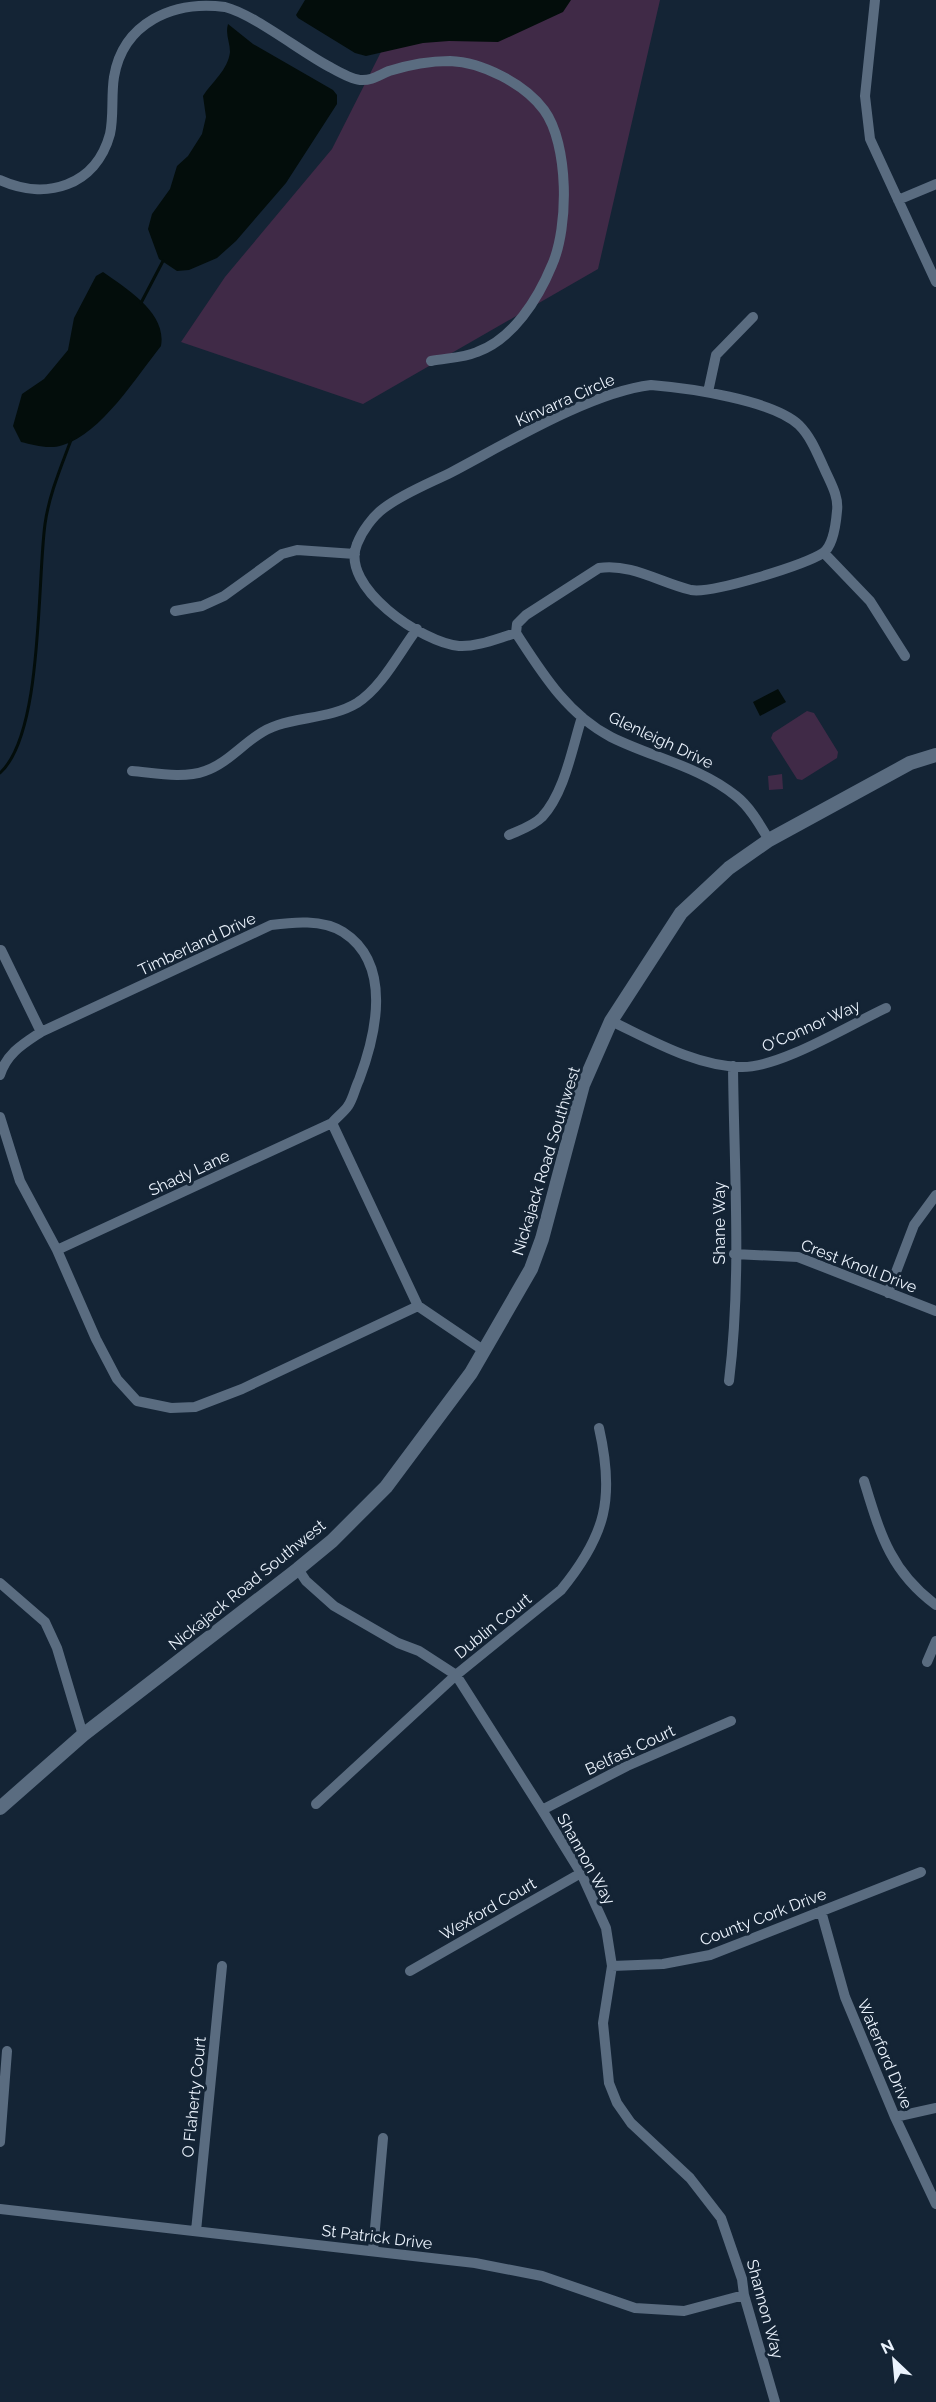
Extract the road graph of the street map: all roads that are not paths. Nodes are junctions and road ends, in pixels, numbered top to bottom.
1 (875, 0) edge
2 (0, 180) edge
3 (936, 184) edge
4 (898, 200) junction
5 (936, 282) edge
6 (753, 317) dead end
7 (431, 361) dead end
8 (708, 392) junction
9 (824, 553) junction
10 (355, 554) junction
11 (175, 612) dead end
12 (417, 629) junction
13 (516, 633) junction
14 (905, 656) dead end
15 (582, 717) junction
16 (936, 755) edge
17 (132, 771) dead end
18 (509, 835) dead end
19 (769, 840) junction
20 (1, 950) edge
21 (886, 1008) dead end
22 (611, 1021) junction
23 (41, 1032) junction
24 (733, 1066) junction
25 (0, 1075) edge
26 (0, 1117) edge
27 (332, 1123) junction
28 (936, 1195) edge
29 (57, 1250) junction
30 (734, 1254) junction
31 (888, 1293) junction
32 (418, 1306) junction
33 (936, 1311) edge
34 (483, 1350) junction
35 (729, 1380) dead end
36 (599, 1428) dead end
37 (864, 1480) dead end
38 (298, 1569) junction
39 (0, 1583) edge
40 (936, 1605) edge
41 (936, 1641) edge
42 (927, 1662) dead end
43 (456, 1676) junction
44 (731, 1721) dead end
45 (83, 1735) junction
46 (316, 1804) dead end
47 (0, 1808) edge
48 (542, 1810) junction
49 (921, 1872) dead end
50 (581, 1873) junction
51 (821, 1911) junction
52 (222, 1966) dead end
53 (612, 1966) junction
54 (410, 1971) dead end
55 (7, 2051) dead end
56 (936, 2108) edge
57 (895, 2117) junction
58 (383, 2138) dead end
59 (0, 2142) edge
60 (936, 2204) edge
61 (0, 2209) edge
62 (196, 2231) junction
63 (373, 2251) junction
64 (744, 2295) junction
65 (775, 2402) edge

1 - 4 street
2 - 7 street
3 - 4 street
4 - 5 street
6 - 8 street
8 - 9 street, Kinvarra Circle
8 - 10 street, Kinvarra Circle
9 - 13 street
9 - 14 street
10 - 11 street
10 - 12 street
12 - 13 street
12 - 17 street
13 - 15 street, Glenleigh Drive
15 - 18 street
15 - 19 street, Glenleigh Drive
16 - 19 street, Nickajack Road Southwest
19 - 22 street, Nickajack Road Southwest
20 - 23 street
21 - 24 street, O'Connor Way
22 - 24 street, O'Connor Way
22 - 34 street, Nickajack Road Southwest
23 - 25 street, Timberland Drive
23 - 27 street, Timberland Drive
24 - 30 street, Shane Way
26 - 29 street
27 - 29 street, Shady Lane
27 - 32 street
28 - 31 street
29 - 32 street
30 - 31 street, Crest Knoll Drive
30 - 35 street, Shane Way
31 - 33 street, Crest Knoll Drive
32 - 34 street
34 - 38 street, Nickajack Road Southwest
36 - 43 street, Dublin Court
37 - 40 street
38 - 43 street, Shannon Way
38 - 45 street, Nickajack Road Southwest
39 - 45 street
41 - 42 street
43 - 46 street, Dublin Court
43 - 48 street, Shannon Way
44 - 48 street, Belfast Court
45 - 47 street, Nickajack Road Southwest
48 - 50 street, Shannon Way
49 - 51 street, County Cork Drive
50 - 53 street, Shannon Way
50 - 54 street, Wexford Court
51 - 53 street, County Cork Drive
51 - 57 street, Waterford Drive
52 - 62 street, O Flaherty Court
53 - 64 street, Shannon Way
55 - 59 street
56 - 57 street
57 - 60 street, Waterford Drive
58 - 63 street
61 - 62 street, St Patrick Drive
62 - 63 street, St Patrick Drive
63 - 64 street, St Patrick Drive
64 - 65 street, Shannon Way

